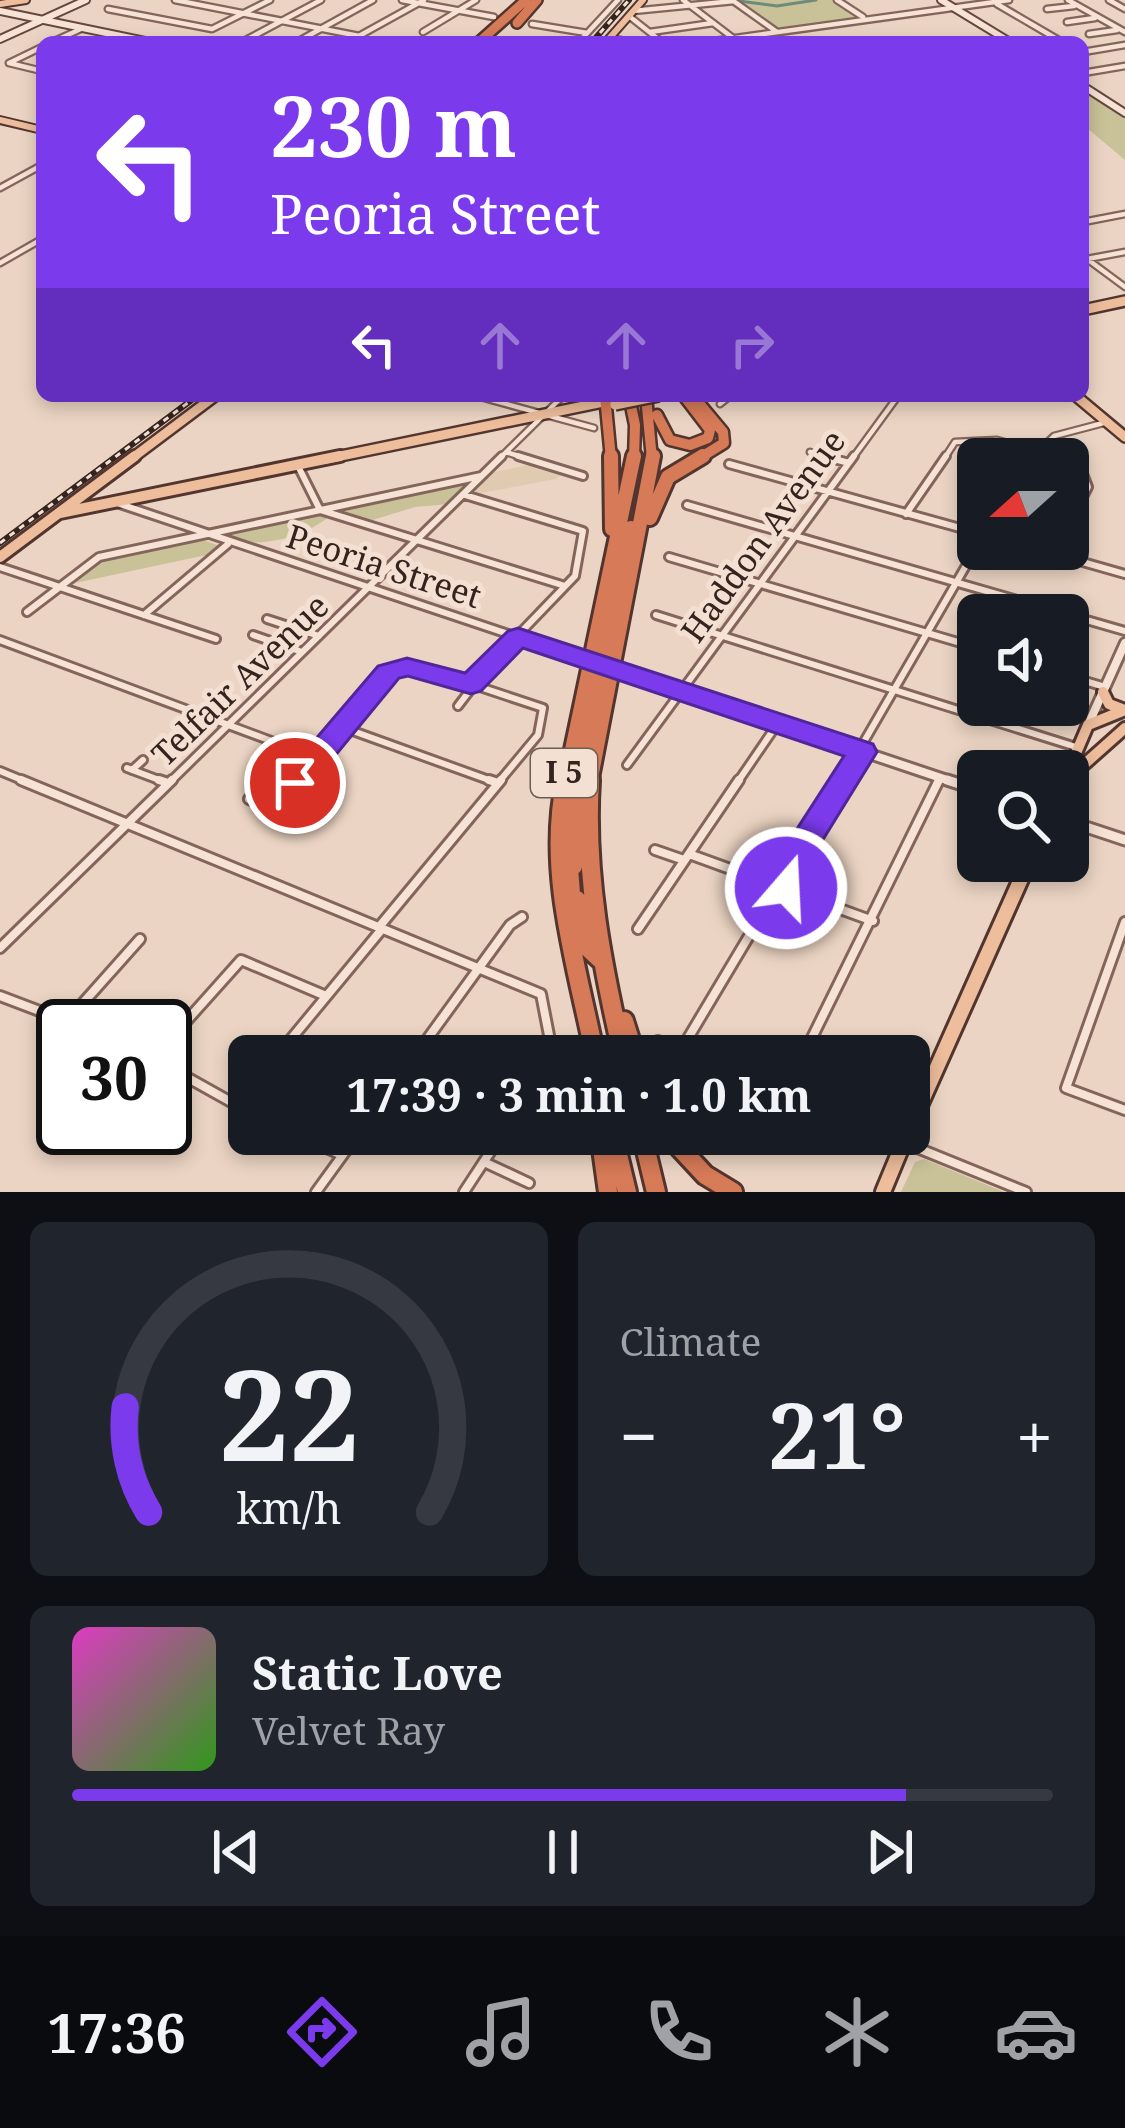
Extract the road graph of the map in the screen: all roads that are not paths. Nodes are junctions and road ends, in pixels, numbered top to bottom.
1 (26, 0) edge
2 (86, 0) edge
3 (175, 0) edge
4 (270, 0) edge
5 (321, 0) edge
6 (374, 0) edge
7 (402, 0) edge
8 (476, 0) edge
9 (531, 0) edge
10 (617, 0) edge
11 (643, 0) edge
12 (683, 0) edge
13 (733, 0) edge
14 (837, 0) edge
15 (941, 0) edge
16 (1010, 0) edge
17 (1068, 0) edge
18 (1109, 0) edge
19 (421, 2) edge
20 (994, 2) edge
21 (218, 3) edge
22 (1077, 5) junction
23 (211, 6) junction
24 (692, 7) junction
25 (953, 7) junction
26 (0, 8) edge
27 (108, 9) dead end
28 (1047, 9) dead end
29 (1125, 9) edge
30 (202, 10) dead end
31 (460, 10) junction
32 (244, 13) junction
33 (631, 14) junction
34 (1099, 17) junction
35 (866, 19) junction
36 (41, 20) junction
37 (283, 21) junction
38 (1067, 22) dead end
39 (713, 23) junction
40 (532, 24) dead end
41 (83, 28) junction
42 (321, 28) junction
43 (1123, 31) edge
44 (423, 32) dead end
45 (650, 32) junction
46 (777, 32) junction
47 (587, 33) junction
48 (1089, 34) dead end
49 (65, 36) edge
50 (121, 36) edge
51 (254, 36) edge
52 (307, 36) edge
53 (488, 36) edge
54 (490, 36) edge
55 (490, 36) edge
56 (584, 36) edge
57 (611, 36) edge
58 (655, 36) edge
59 (730, 36) edge
60 (748, 36) edge
61 (1000, 36) edge
62 (1052, 36) edge
63 (0, 39) edge
64 (1125, 45) edge
65 (36, 49) edge
66 (1089, 51) edge
67 (1125, 66) edge
68 (36, 70) edge
69 (1089, 72) edge
70 (1089, 90) edge
71 (1125, 112) edge
72 (0, 120) edge
73 (36, 129) edge
74 (36, 168) edge
75 (0, 188) edge
76 (1125, 214) edge
77 (1089, 221) edge
78 (36, 242) edge
79 (1125, 252) edge
80 (1089, 257) edge
81 (1089, 261) edge
82 (0, 263) edge
83 (1125, 287) edge
84 (1125, 301) edge
85 (1089, 309) edge
86 (206, 402) edge
87 (497, 402) edge
88 (557, 402) edge
89 (606, 402) edge
90 (610, 402) edge
91 (637, 402) edge
92 (639, 402) edge
93 (640, 402) edge
94 (640, 402) edge
95 (651, 402) edge
96 (688, 402) edge
97 (698, 402) edge
98 (722, 402) edge
99 (894, 402) edge
100 (1083, 402) edge
101 (719, 404) dead end
102 (544, 416) junction
103 (1107, 422) junction
104 (594, 428) dead end
105 (1125, 437) edge
106 (1048, 438) edge
107 (957, 442) edge
108 (506, 452) junction
109 (809, 452) dead end
110 (849, 463) junction
111 (729, 464) dead end
112 (298, 466) junction
113 (484, 476) junction
114 (583, 476) dead end
115 (828, 493) junction
116 (85, 494) junction
117 (465, 495) junction
118 (117, 503) junction
119 (687, 505) dead end
120 (320, 510) junction
121 (60, 513) junction
122 (906, 514) junction
123 (957, 527) edge
124 (202, 535) junction
125 (796, 536) junction
126 (418, 540) junction
127 (228, 544) junction
128 (638, 548) junction
129 (614, 552) junction
130 (0, 557) edge
131 (669, 557) dead end
132 (1089, 562) edge
133 (0, 567) edge
134 (962, 570) edge
135 (1125, 574) edge
136 (955, 582) junction
137 (760, 584) junction
138 (565, 586) junction
139 (59, 588) junction
140 (367, 590) junction
141 (27, 612) dead end
142 (656, 615) dead end
143 (143, 616) junction
144 (266, 619) dead end
145 (1125, 631) edge
146 (929, 633) junction
147 (319, 636) junction
148 (724, 636) junction
149 (254, 637) dead end
150 (518, 637) junction
151 (216, 639) dead end
152 (0, 640) edge
153 (957, 642) edge
154 (1125, 643) edge
155 (302, 652) junction
156 (625, 672) joint
157 (1089, 684) edge
158 (472, 685) junction
159 (892, 688) junction
160 (1104, 689) junction
161 (682, 691) junction
162 (458, 706) dead end
163 (1125, 710) edge
164 (778, 723) junction
165 (1089, 723) edge
166 (1089, 725) edge
167 (228, 726) junction
168 (339, 726) junction
169 (1088, 726) edge
170 (1125, 728) edge
171 (1078, 748) joint
172 (862, 752) junction
173 (317, 758) junction
174 (1089, 758) edge
175 (143, 760) dead end
176 (627, 765) dead end
177 (0, 771) edge
178 (940, 777) junction
179 (957, 783) edge
180 (168, 784) junction
181 (498, 784) junction
182 (249, 799) dead end
183 (128, 824) junction
184 (1089, 828) edge
185 (1125, 840) edge
186 (655, 850) dead end
187 (686, 857) junction
188 (1020, 882) edge
189 (776, 886) junction
190 (522, 916) dead end
191 (873, 921) junction
192 (1125, 922) edge
193 (381, 928) junction
194 (638, 928) dead end
195 (140, 939) dead end
196 (0, 948) edge
197 (600, 959) junction
198 (480, 967) junction
199 (578, 981) junction
200 (606, 983) junction
201 (0, 996) edge
202 (326, 996) junction
203 (87, 999) edge
204 (36, 1009) edge
205 (192, 1015) edge
206 (294, 1035) edge
207 (430, 1035) edge
208 (550, 1035) edge
209 (590, 1035) edge
210 (618, 1035) edge
211 (628, 1035) edge
212 (689, 1035) edge
213 (814, 1035) edge
214 (192, 1078) edge
215 (930, 1082) edge
216 (228, 1098) edge
217 (1125, 1109) edge
218 (930, 1147) edge
219 (488, 1155) edge
220 (604, 1155) edge
221 (619, 1155) edge
222 (647, 1155) edge
223 (687, 1155) edge
224 (898, 1155) edge
225 (342, 1156) edge
226 (484, 1162) junction
227 (529, 1184) dead end
228 (316, 1192) edge
229 (464, 1192) edge
230 (608, 1192) edge
231 (627, 1192) edge
232 (656, 1192) edge
233 (733, 1192) edge
234 (883, 1192) edge
235 (1026, 1192) edge

1 - 26 main road
2 - 36 main road
3 - 23 street
4 - 32 street
5 - 37 street
6 - 42 street
7 - 19 street
8 - 31 street
9 - 54 highway
9 - 55 highway
10 - 47 street
11 - 33 main road
12 - 24 street
13 - 24 street
13 - 46 street
14 - 35 street
15 - 25 main road
16 - 20 street
17 - 22 street
18 - 29 street
19 - 31 street
19 - 42 street
20 - 25 street
20 - 62 street
21 - 23 street
22 - 28 street
22 - 34 street
23 - 30 street
23 - 32 street
24 - 33 street
24 - 39 street
25 - 35 street
25 - 61 main road
26 - 36 main road
27 - 32 street
31 - 44 street
31 - 53 street
32 - 37 street
33 - 45 street
33 - 57 main road
34 - 38 street
34 - 43 street
35 - 46 street
36 - 41 main road
36 - 63 main road
37 - 42 street
37 - 51 street
39 - 45 street
39 - 59 street
40 - 47 street
41 - 49 street
41 - 50 main road
42 - 52 street
43 - 48 street
45 - 58 street
46 - 60 street
47 - 56 street
64 - 66 street
65 - 68 street
67 - 69 street
70 - 71 main road
72 - 73 main road
74 - 75 street
76 - 77 street
78 - 82 street
79 - 80 street
81 - 83 street
84 - 85 main road
86 - 116 main road
87 - 102 street
88 - 102 street, Telfair Avenue
89 - 102 main road
90 - 129 highway
91 - 129 highway, I 5
92 - 199 highway
93 - 128 highway, I 5
94 - 197 highway
95 - 96 highway
97 - 128 highway
98 - 101 street
99 - 110 street, Haddon Avenue
100 - 103 main road
102 - 104 street
102 - 108 street, Telfair Avenue
102 - 112 main road
103 - 105 main road
103 - 106 street
107 - 122 street
108 - 113 street, Telfair Avenue
108 - 114 street
109 - 110 street
110 - 115 street, Haddon Avenue
111 - 115 street
112 - 118 main road
112 - 120 street
113 - 117 street, Telfair Avenue
113 - 120 street
115 - 122 street
115 - 125 street, Haddon Avenue
116 - 118 main road
116 - 121 main road
117 - 126 street, Telfair Avenue
117 - 138 street
118 - 121 main road
118 - 124 street, Peoria Street
119 - 125 street
120 - 124 street
120 - 126 street
121 - 130 main road
122 - 123 street
124 - 127 street, Peoria Street
124 - 139 street
125 - 136 street
125 - 137 street, Haddon Avenue
126 - 138 street
126 - 140 street, Telfair Avenue
127 - 140 street, Peoria Street
127 - 143 street
128 - 197 highway, I 5
129 - 199 highway, I 5
131 - 137 street
132 - 135 street
133 - 139 street
134 - 136 street
136 - 145 street
136 - 146 street
137 - 146 street
137 - 148 street, Haddon Avenue
138 - 150 street
139 - 141 street
139 - 143 street
140 - 147 street, Telfair Avenue
140 - 150 street, Peoria Street
142 - 148 street
143 - 151 street
144 - 147 street
146 - 153 street
146 - 159 street
147 - 155 street, Telfair Avenue
148 - 159 street
148 - 161 street, Haddon Avenue
149 - 155 street
150 - 156 street, Peoria Street, bridge
150 - 158 street
152 - 167 street
154 - 160 street
155 - 167 street, Telfair Avenue
156 - 161 street, Peoria Street
157 - 160 street
158 - 162 street
158 - 168 street
158 - 181 street
159 - 171 street
159 - 172 street
160 - 163 main road
160 - 165 street
161 - 164 street, Peoria Street
161 - 176 street, Haddon Avenue
163 - 166 main road
164 - 172 street, Peoria Street
164 - 187 street
167 - 173 street
167 - 180 street, Telfair Avenue
168 - 173 street
168 - 181 street
169 - 171 main road
170 - 174 main road
172 - 178 street, Peoria Street
172 - 189 street
173 - 182 street
175 - 180 street
177 - 183 street
178 - 179 street, Peoria Street
178 - 191 street
180 - 183 street, Telfair Avenue
181 - 193 street
183 - 193 street
183 - 196 street, Telfair Avenue
184 - 185 street
186 - 187 street
187 - 189 street
187 - 194 street
188 - 215 main road
189 - 191 street
189 - 212 street
190 - 198 street
191 - 213 street
192 - 217 street
193 - 198 street
193 - 202 street
195 - 203 street
197 - 200 highway, I 5
198 - 207 street
198 - 208 street
199 - 209 highway, I 5
200 - 210 highway, I 5
200 - 211 highway
201 - 204 street
202 - 205 street
202 - 206 street
214 - 216 street
218 - 235 street
219 - 226 street
220 - 230 highway
221 - 231 highway
222 - 232 highway
223 - 233 highway
224 - 234 main road
225 - 228 street
226 - 227 street
226 - 229 street

